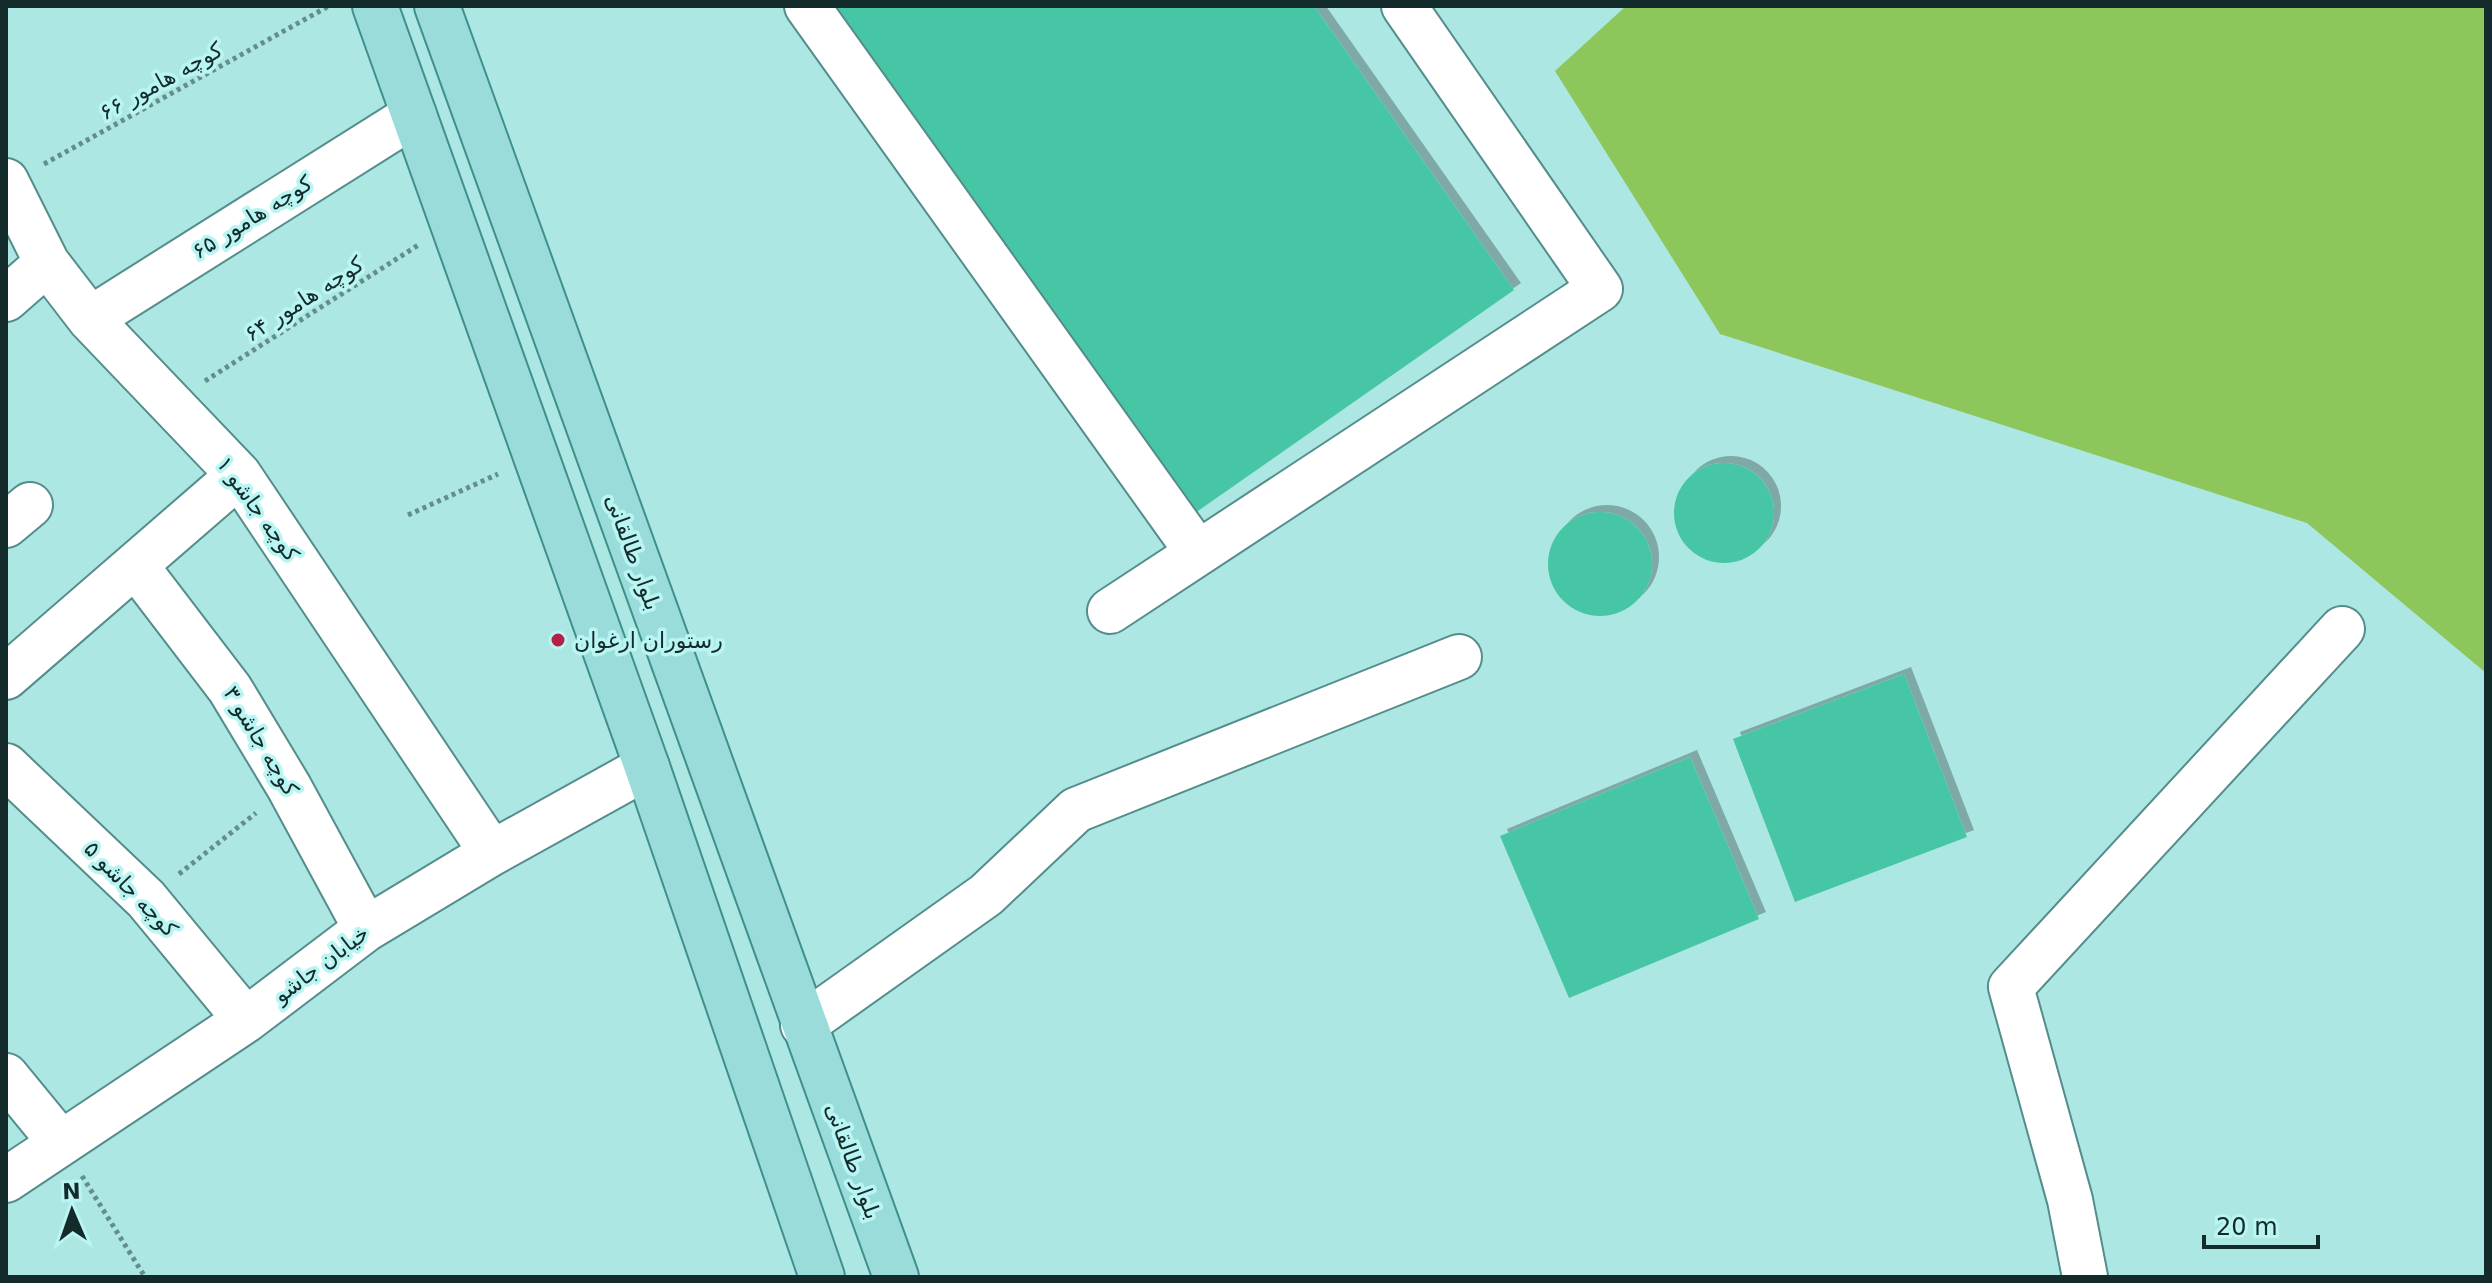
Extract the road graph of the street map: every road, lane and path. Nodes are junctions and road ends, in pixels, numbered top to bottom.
1 (329, 6) edge
2 (375, 6) edge
3 (437, 6) edge
4 (807, 6) edge
5 (1404, 6) edge
6 (414, 115) junction
7 (7, 183) edge
8 (454, 222) junction
9 (47, 263) junction
10 (6, 299) edge
11 (90, 319) junction
12 (171, 403) junction
13 (536, 458) junction
14 (239, 475) junction
15 (408, 515) dead end
16 (1198, 553) junction
17 (136, 566) junction
18 (1110, 611) dead end
19 (2342, 629) dead end
20 (1459, 657) dead end
21 (6, 677) edge
22 (6, 766) edge
23 (647, 767) junction
24 (289, 787) junction
25 (492, 853) junction
26 (146, 899) junction
27 (366, 929) junction
28 (246, 1020) junction
29 (803, 1025) junction
30 (6, 1076) edge
31 (61, 1143) junction
32 (6, 1180) edge
33 (145, 1277) edge
34 (822, 1277) edge
35 (896, 1277) edge
36 (2085, 1277) edge

1 - 7 path, کوچه هامور ۶۶
2 - 6 main road
3 - 29 main road, بلوار طالقانی
4 - 16 street
5 - 16 street
6 - 8 main road
6 - 11 street, کوچه هامور ۶۵
7 - 9 street, کوچه جاشو ۱
8 - 12 path, کوچه هامور ۶۴
8 - 13 main road
9 - 10 street
9 - 11 street, کوچه جاشو ۱
11 - 12 street, کوچه جاشو ۱
12 - 14 street, کوچه جاشو ۱
13 - 15 path
13 - 23 main road
14 - 17 street
14 - 25 street, کوچه جاشو ۱
16 - 18 street
17 - 21 street
17 - 24 street, کوچه جاشو ۳
19 - 36 street
20 - 29 street
22 - 26 street, کوچه جاشو ۵
23 - 25 street, خیابان جاشو
23 - 34 main road
24 - 26 path
24 - 27 street, کوچه جاشو ۳
25 - 27 street, خیابان جاشو
26 - 28 street, کوچه جاشو ۵
27 - 28 street, خیابان جاشو
28 - 31 street, خیابان جاشو
29 - 35 main road, بلوار طالقانی
30 - 31 street
31 - 32 street, خیابان جاشو
31 - 33 path

